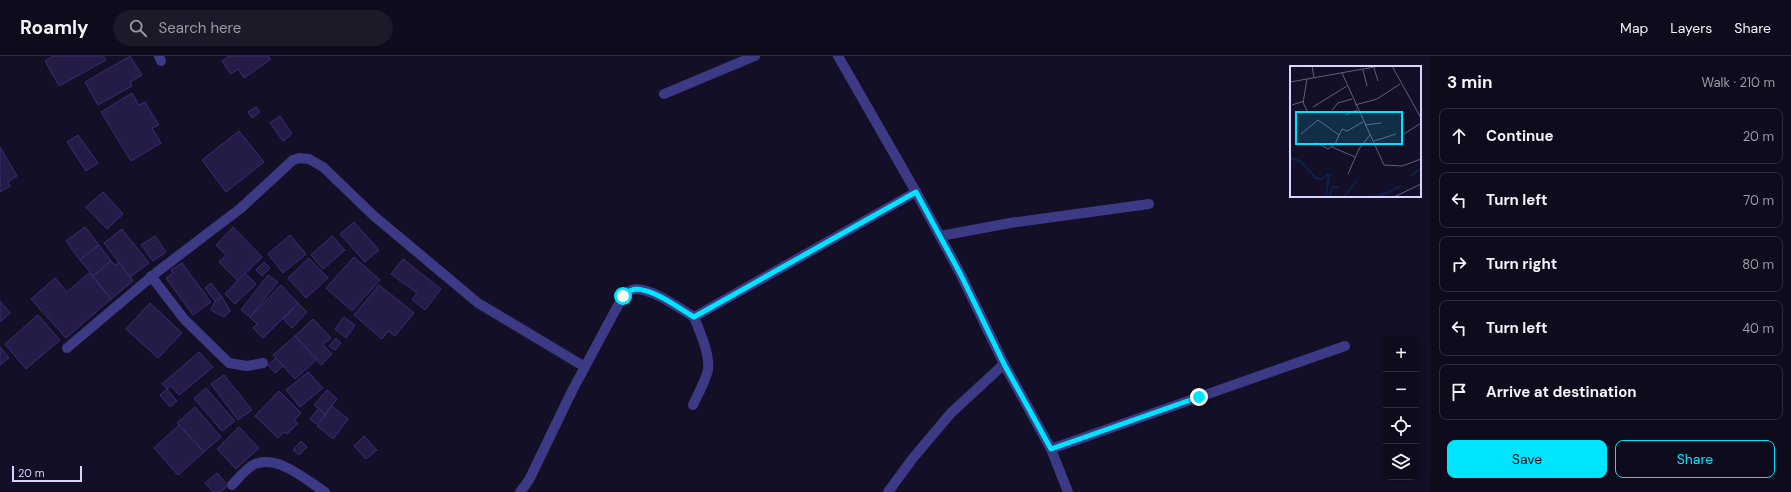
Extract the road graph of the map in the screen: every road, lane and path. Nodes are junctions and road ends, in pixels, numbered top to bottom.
1 (755, 56) edge
2 (838, 56) edge
3 (664, 94) dead end
4 (916, 192) junction
5 (1149, 204) dead end
6 (940, 236) junction
7 (151, 276) junction
8 (694, 317) junction
9 (1345, 346) dead end
10 (68, 348) dead end
11 (263, 363) dead end
12 (1004, 364) junction
13 (585, 366) junction
14 (693, 405) dead end
15 (1051, 449) junction
16 (232, 485) dead end
17 (325, 492) edge
18 (520, 492) edge
19 (888, 492) edge
20 (1068, 492) edge

1 - 3 street
2 - 4 street
4 - 6 street
4 - 8 street
5 - 6 street
6 - 12 street
7 - 10 street
7 - 11 street
7 - 13 street
8 - 13 street
8 - 14 street
9 - 15 street
12 - 15 street
12 - 19 street
13 - 18 street
15 - 20 street
16 - 17 street

